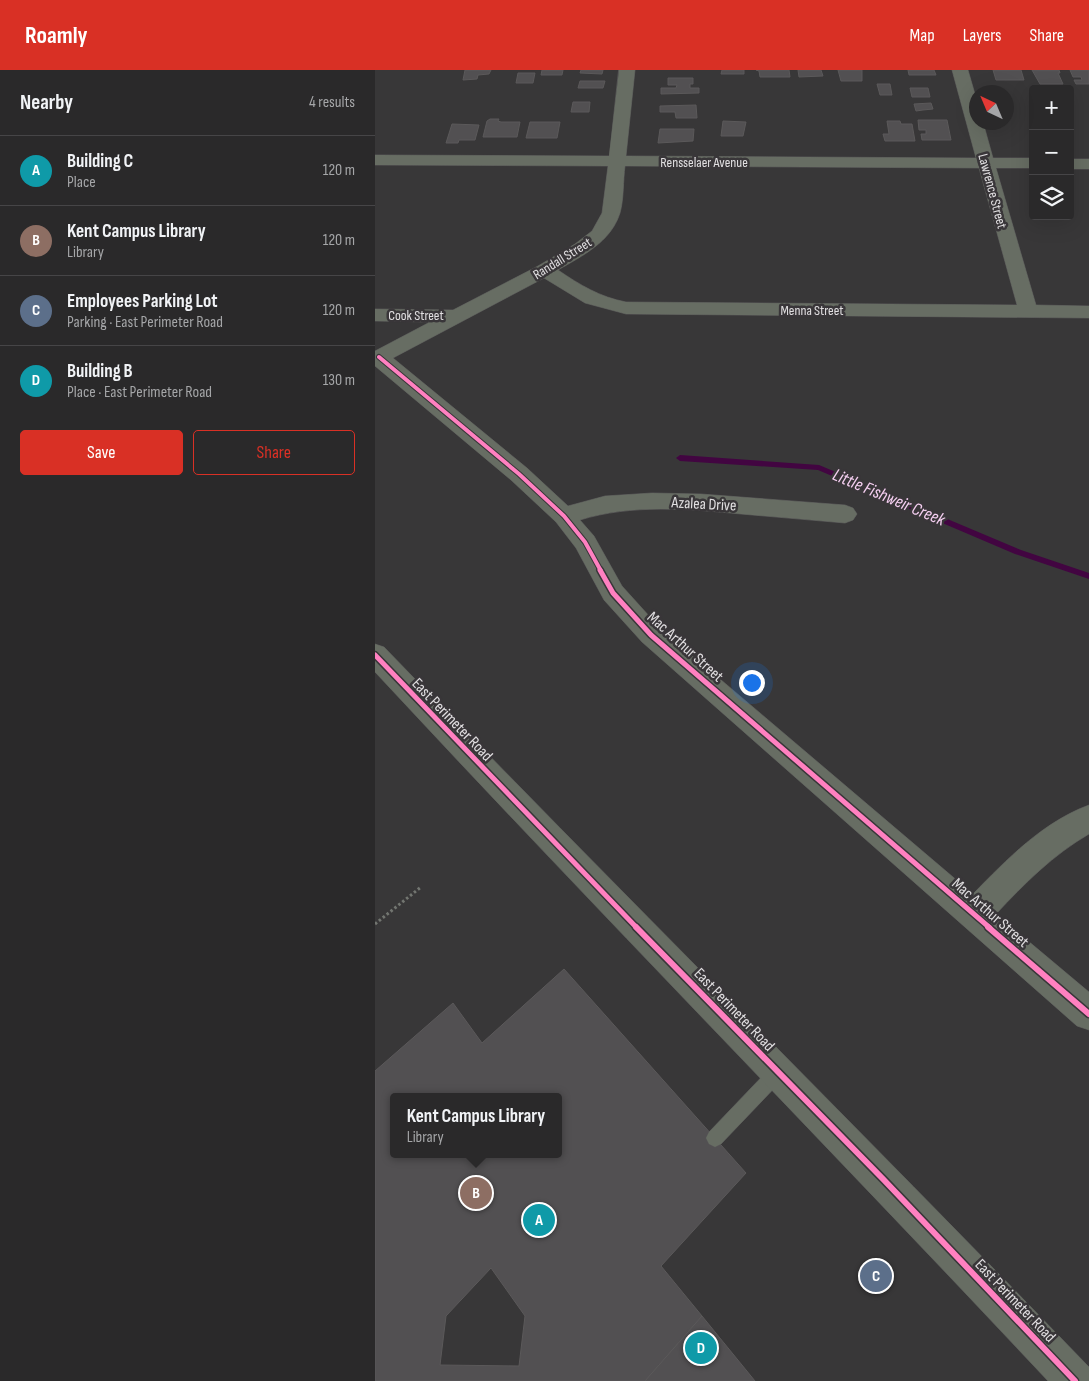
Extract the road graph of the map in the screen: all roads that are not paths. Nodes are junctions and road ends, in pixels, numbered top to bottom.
1 (627, 70) edge
2 (960, 70) edge
3 (375, 160) edge
4 (618, 161) junction
5 (986, 163) junction
6 (1029, 164) edge
7 (1074, 164) edge
8 (1089, 164) edge
9 (545, 270) junction
10 (1028, 311) junction
11 (1089, 312) edge
12 (375, 315) edge
13 (457, 316) junction
14 (377, 358) edge
15 (845, 514) dead end
16 (563, 516) junction
17 (375, 655) edge
18 (1089, 818) edge
19 (975, 915) junction
20 (1089, 1014) edge
21 (778, 1071) junction
22 (715, 1138) dead end
23 (1075, 1381) edge

1 - 4 street, Randall Street
2 - 5 street, Lawrence Street
3 - 4 street, Rensselaer Avenue
4 - 5 street, Rensselaer Avenue
4 - 9 street, Randall Street
5 - 6 street, Rensselaer Avenue
5 - 10 street, Lawrence Street
7 - 8 street
9 - 10 street, Menna Street
9 - 13 street, Randall Street
10 - 11 street, Menna Street
12 - 13 street, Cook Street
13 - 14 street, Randall Street
14 - 16 street, Mac Arthur Street
15 - 16 street, Azalea Drive
16 - 19 street, Mac Arthur Street
17 - 21 street, East Perimeter Road
18 - 19 street
19 - 20 street, Mac Arthur Street
21 - 22 lane
21 - 23 street, East Perimeter Road

